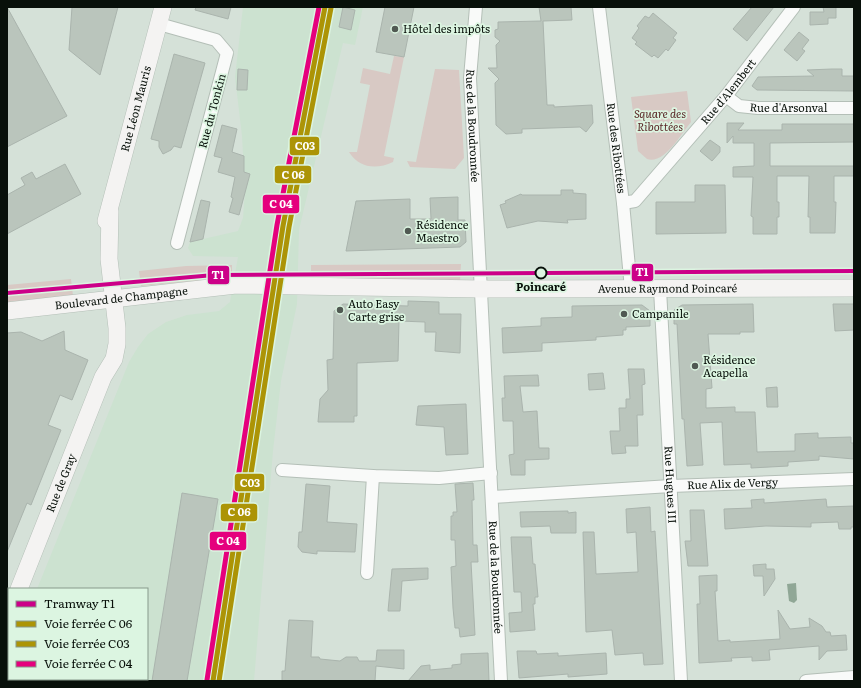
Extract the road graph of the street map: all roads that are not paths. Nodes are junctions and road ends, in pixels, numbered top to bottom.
1 (163, 7) edge
2 (476, 7) edge
3 (599, 7) edge
4 (794, 7) edge
5 (159, 24) junction
6 (726, 96) junction
7 (854, 108) edge
8 (623, 203) junction
9 (177, 243) dead end
10 (236, 285) joint
11 (854, 288) edge
12 (481, 289) junction
13 (631, 289) junction
14 (660, 289) junction
15 (108, 300) junction
16 (7, 311) edge
17 (282, 470) dead end
18 (491, 473) junction
19 (373, 476) junction
20 (854, 479) edge
21 (671, 486) junction
22 (492, 497) junction
23 (368, 573) dead end
24 (19, 588) edge
25 (854, 677) edge
26 (501, 681) edge
27 (681, 681) edge
28 (806, 681) edge

1 - 5 main road, Rue Léon Mauris
2 - 12 street, Rue de la Boudronnée
3 - 8 street, Rue des Ribottées
4 - 6 street, Rue d'Alembert
5 - 9 street, Rue du Tonkin
5 - 15 main road, Rue Léon Mauris
6 - 7 street, Rue d'Arsonval
6 - 8 street, Rue d'Alembert
8 - 13 street, Rue des Ribottées
10 - 12 main road, Avenue Raymond Poincaré
10 - 15 main road, Boulevard de Champagne
11 - 14 main road, Avenue Raymond Poincaré
12 - 13 main road, Avenue Raymond Poincaré
12 - 18 street, Rue de la Boudronnée
13 - 14 main road, Avenue Raymond Poincaré
14 - 21 street, Rue Hugues III
15 - 16 main road, Boulevard de Champagne
15 - 24 main road, Rue de Gray
17 - 19 street
18 - 19 street
18 - 22 street, Rue de la Boudronnée
19 - 23 street
20 - 21 street, Rue Alix de Vergy
21 - 22 street, Rue Alix de Vergy
21 - 27 street, Rue Hugues III
22 - 26 street, Rue de la Boudronnée
25 - 28 street

